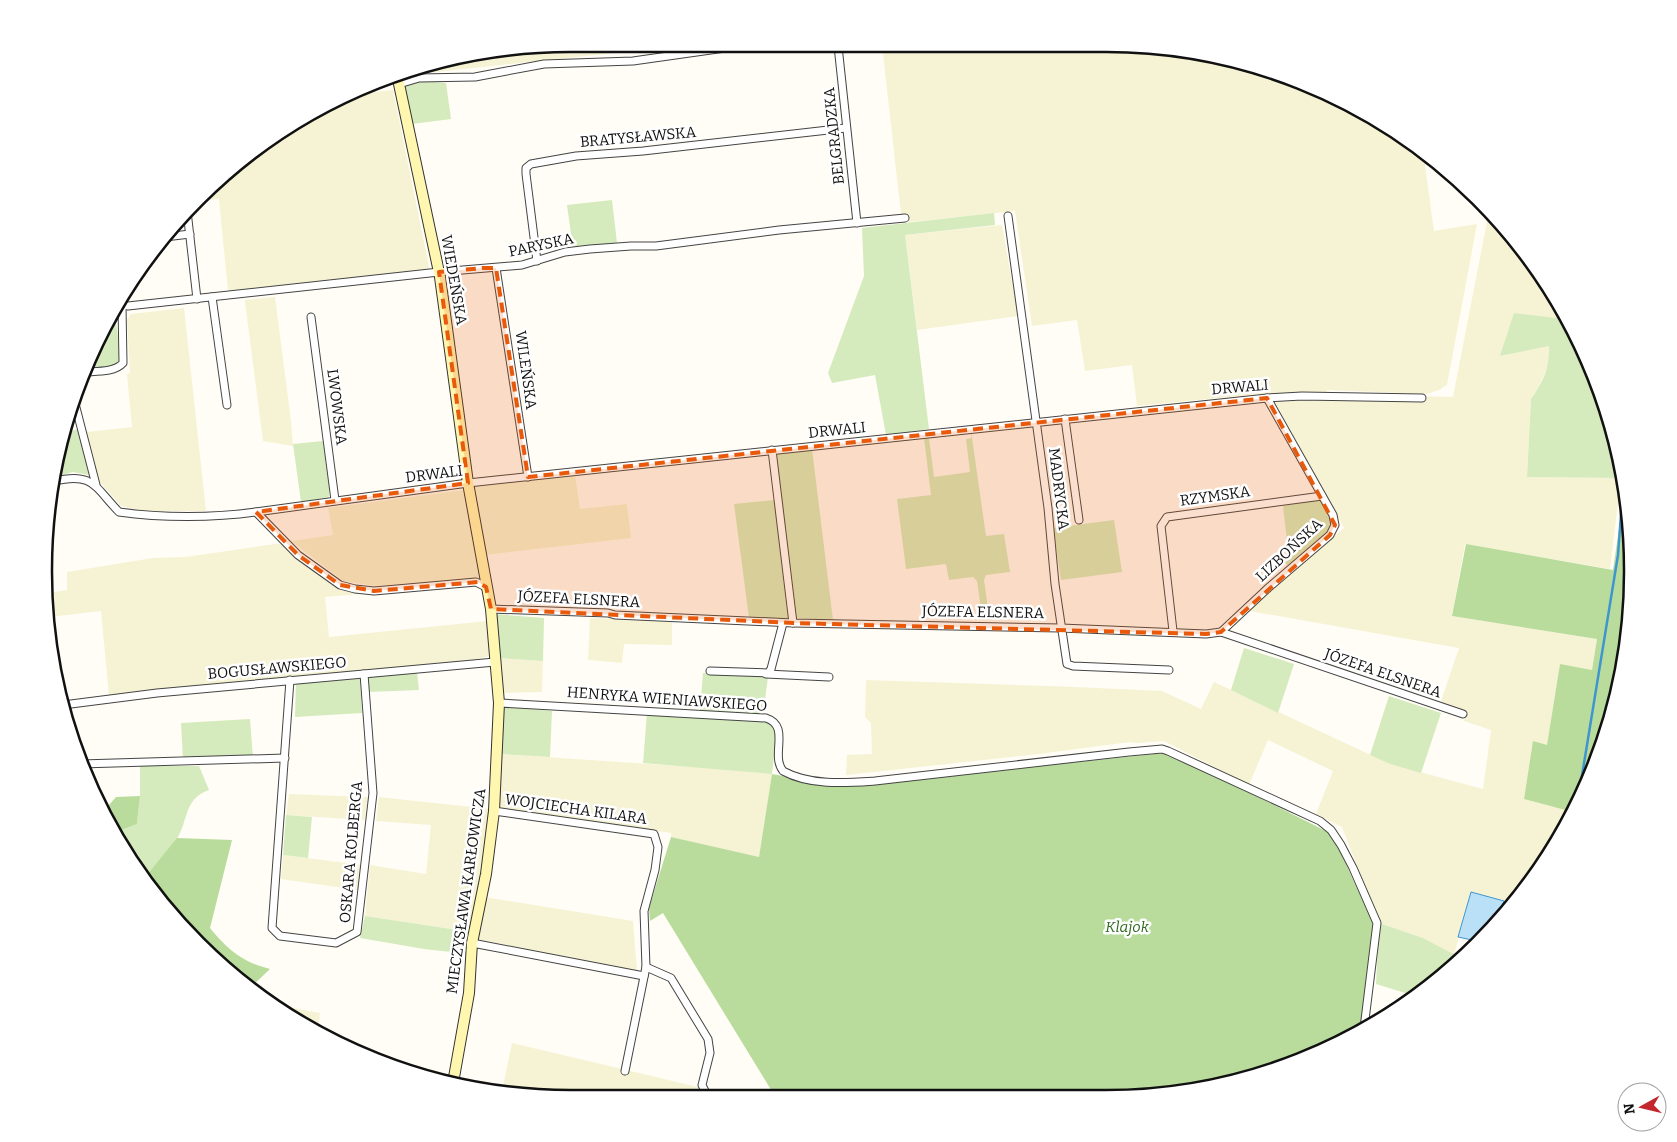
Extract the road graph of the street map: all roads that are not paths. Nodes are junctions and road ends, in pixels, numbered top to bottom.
1 (697, 52) edge
2 (839, 52) edge
3 (399, 84) joint
4 (846, 128) junction
5 (1008, 216) dead end
6 (905, 218) dead end
7 (188, 221) edge
8 (857, 223) junction
9 (190, 234) junction
10 (176, 235) edge
11 (537, 261) junction
12 (496, 268) junction
13 (439, 272) junction
14 (212, 297) junction
15 (197, 299) junction
16 (127, 305) edge
17 (122, 312) edge
18 (311, 317) dead end
19 (93, 371) edge
20 (1267, 398) junction
21 (1422, 398) dead end
22 (227, 406) dead end
23 (77, 413) edge
24 (1065, 419) junction
25 (1036, 422) junction
26 (772, 450) junction
27 (528, 477) junction
28 (61, 480) edge
29 (468, 483) junction
30 (96, 486) junction
31 (1322, 496) junction
32 (335, 500) junction
33 (256, 512) junction
34 (1079, 520) dead end
35 (486, 587) junction
36 (491, 609) junction
37 (783, 622) junction
38 (793, 623) junction
39 (1060, 628) junction
40 (1174, 631) junction
41 (1221, 632) junction
42 (494, 662) junction
43 (1169, 670) dead end
44 (710, 671) dead end
45 (364, 674) junction
46 (765, 674) junction
47 (829, 677) dead end
48 (290, 680) junction
49 (499, 703) junction
50 (70, 704) edge
51 (1463, 714) dead end
52 (284, 758) junction
53 (90, 764) edge
54 (494, 811) junction
55 (472, 943) junction
56 (646, 967) junction
57 (644, 976) junction
58 (1365, 1020) edge
59 (625, 1071) dead end
60 (454, 1076) edge
61 (704, 1090) edge

1 - 3 street
2 - 4 street, BELGRADZKA
3 - 13 street, WIEDEŃSKA
4 - 8 street, BELGRADZKA
4 - 11 street, BRATYSŁAWSKA
5 - 25 street, MADRYCKA
6 - 8 street, PARYSKA
7 - 9 street
8 - 11 street, PARYSKA
9 - 10 street
9 - 15 street
11 - 12 street, PARYSKA
12 - 13 street, PARYSKA
12 - 27 street, WILEŃSKA
13 - 14 street, PARYSKA
13 - 29 street, WIEDEŃSKA
14 - 15 street, PARYSKA
14 - 22 street
15 - 16 street, PARYSKA
17 - 19 street
18 - 32 street, LWOWSKA
20 - 21 street, DRWALI
20 - 24 street, DRWALI
20 - 31 street, LIZBOŃSKA
23 - 30 street
24 - 25 street, DRWALI
24 - 34 street
25 - 26 street, DRWALI
25 - 39 street, MADRYCKA
26 - 27 street, DRWALI
26 - 38 street
27 - 29 street, DRWALI
28 - 30 street
29 - 32 street, DRWALI
29 - 35 street, WIEDEŃSKA
30 - 33 street
31 - 40 street, RZYMSKA
31 - 41 street, LIZBOŃSKA
32 - 33 street, DRWALI
33 - 35 street
35 - 36 street
36 - 37 street, JÓZEFA ELSNERA
36 - 42 street
37 - 38 street, JÓZEFA ELSNERA
37 - 46 street
38 - 39 street, JÓZEFA ELSNERA
39 - 40 street, JÓZEFA ELSNERA
39 - 43 street, MADRYCKA
40 - 41 street, JÓZEFA ELSNERA
41 - 51 street, JÓZEFA ELSNERA
42 - 45 street, BOGUSŁAWSKIEGO
42 - 49 street
44 - 46 street
45 - 48 street, BOGUSŁAWSKIEGO
45 - 52 street, OSKARA KOLBERGA
46 - 47 street
48 - 50 street, BOGUSŁAWSKIEGO
48 - 52 street, OSKARA KOLBERGA
49 - 54 street, MIECZYSŁAWA KARŁOWICZA
49 - 58 street, HENRYKA WIENIAWSKIEGO
52 - 53 street
54 - 55 street, MIECZYSŁAWA KARŁOWICZA
54 - 56 street, WOJCIECHA KILARA
55 - 57 street
55 - 60 street, MIECZYSŁAWA KARŁOWICZA
56 - 57 street
56 - 61 street
57 - 59 street

